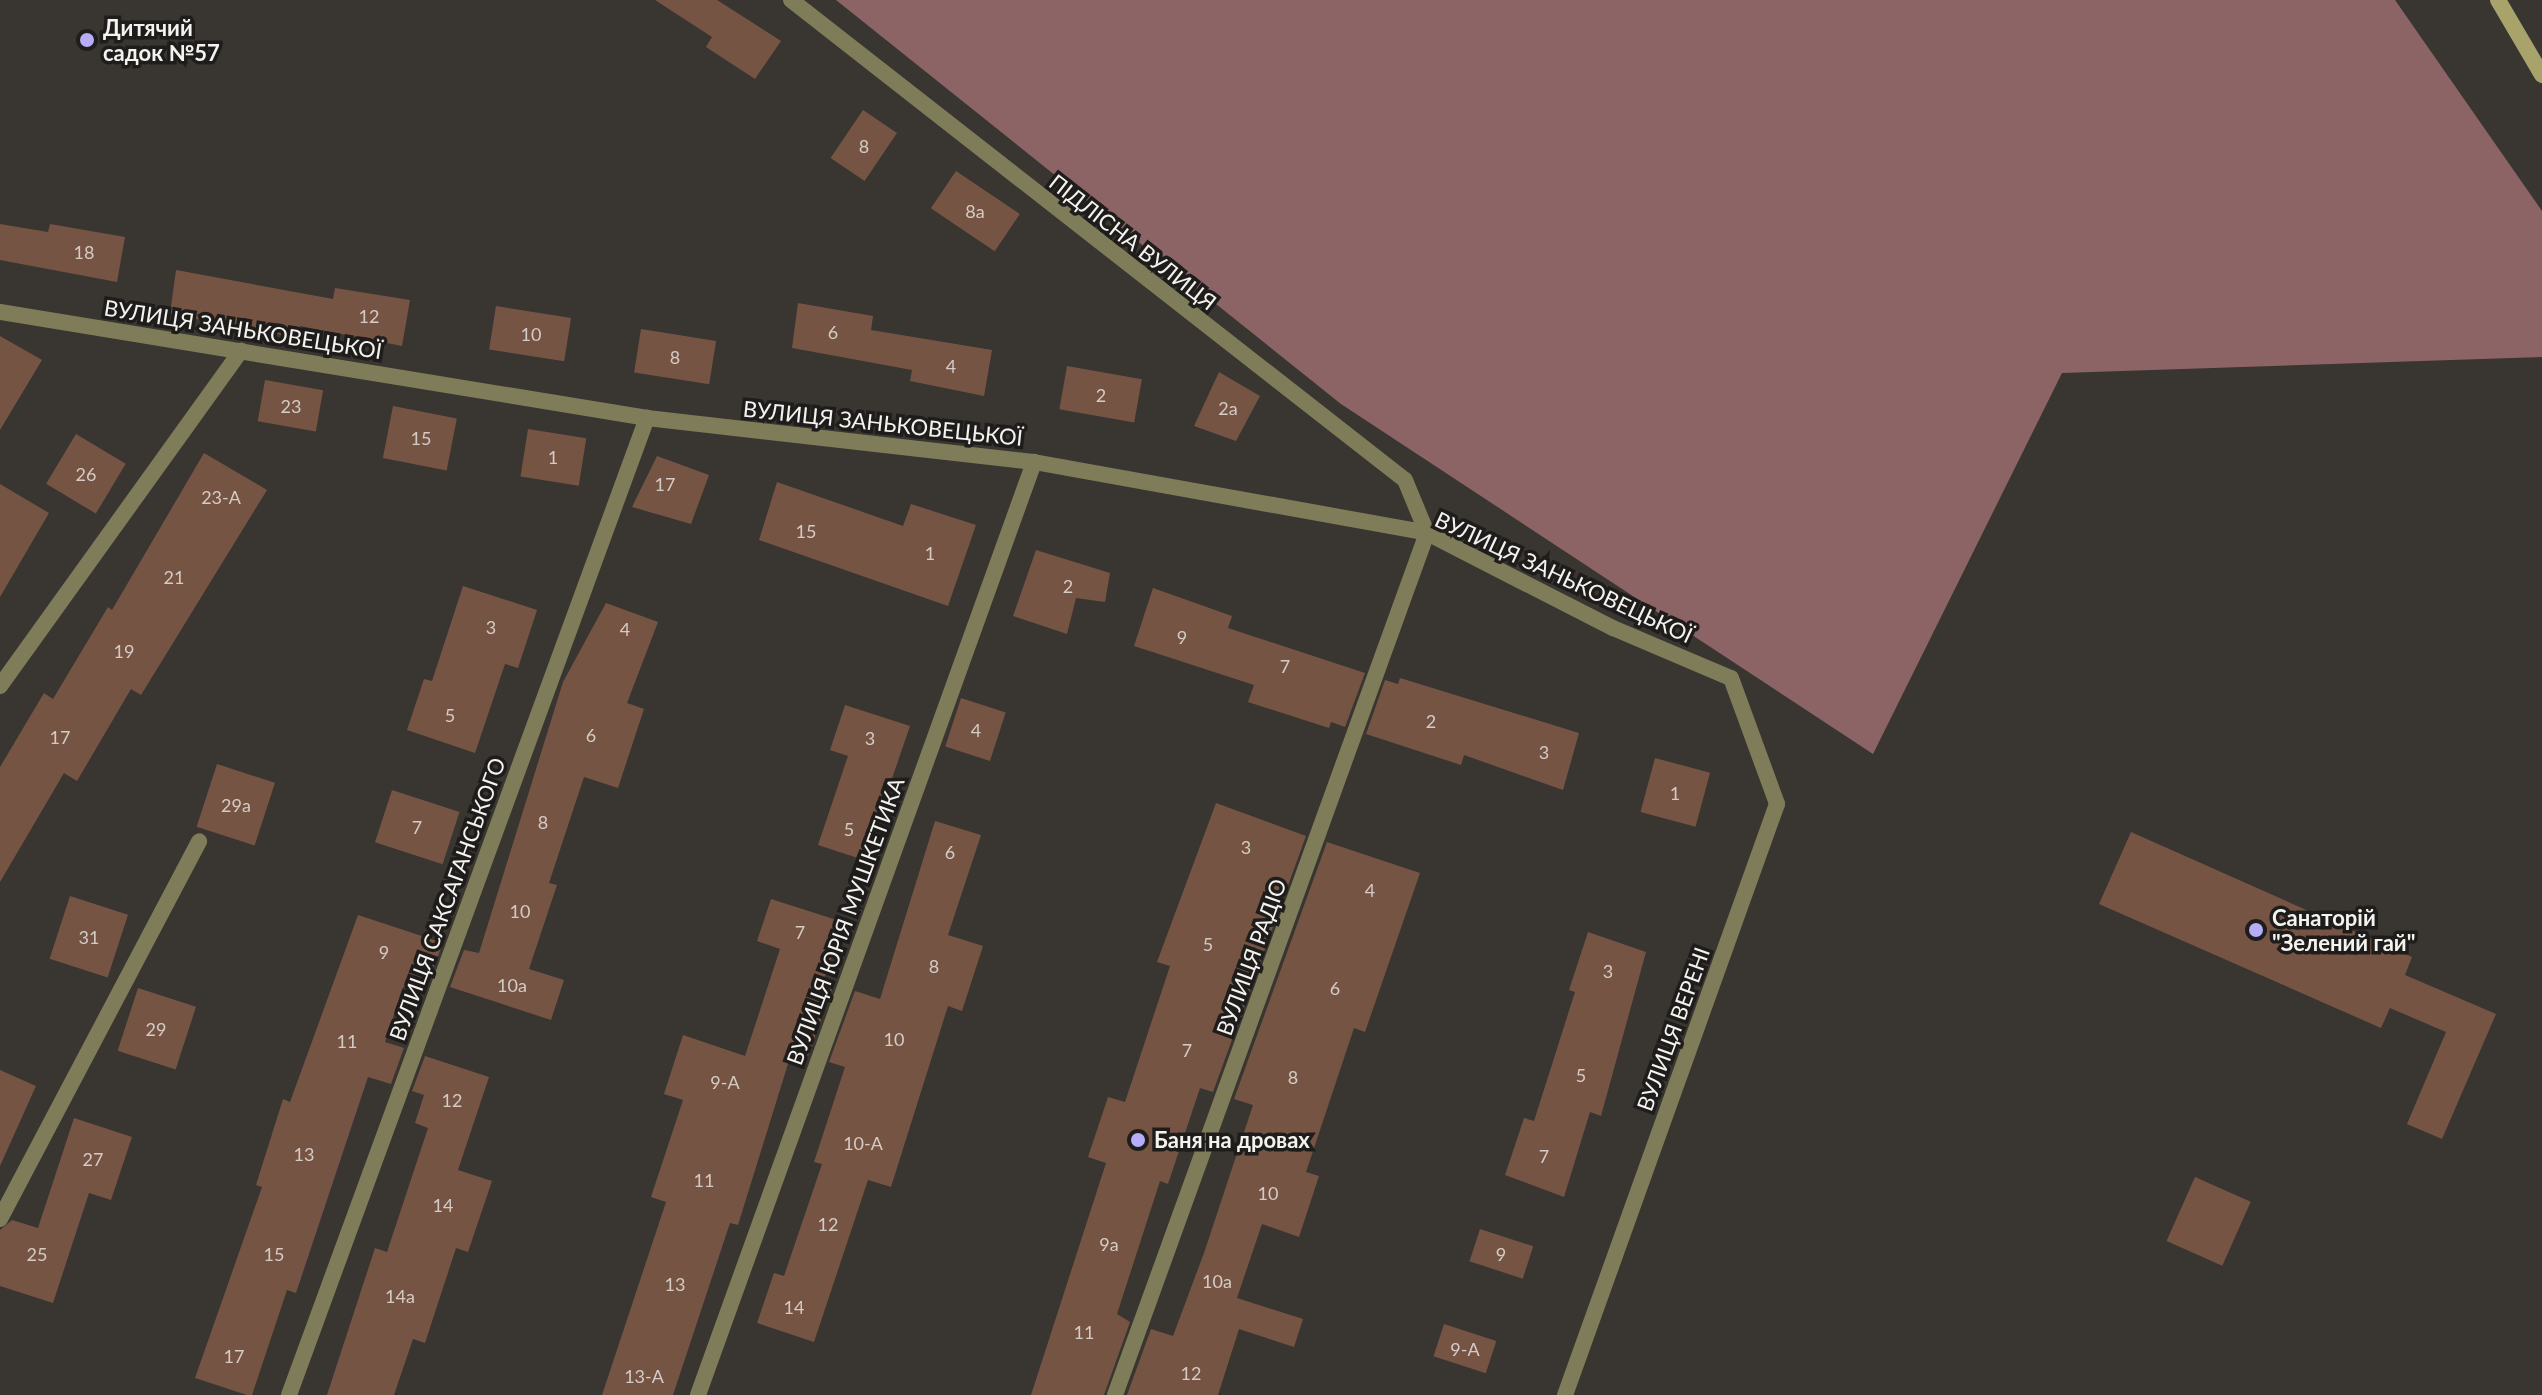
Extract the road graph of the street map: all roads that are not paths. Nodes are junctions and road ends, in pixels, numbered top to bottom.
1 (791, 0) edge
2 (2498, 0) edge
3 (2542, 75) edge
4 (0, 312) edge
5 (241, 350) junction
6 (647, 418) junction
7 (1034, 462) junction
8 (1427, 533) junction
9 (1731, 678) joint
10 (0, 686) edge
11 (199, 841) dead end
12 (0, 1219) edge
13 (289, 1395) edge
14 (698, 1395) edge
15 (1115, 1395) edge
16 (1565, 1395) edge

1 - 8 street, ПІДЛІСНА ВУЛИЦЯ
2 - 3 main road
4 - 5 street, ВУЛИЦЯ ЗАНЬКОВЕЦЬКОЇ
5 - 6 street, ВУЛИЦЯ ЗАНЬКОВЕЦЬКОЇ
5 - 10 street
6 - 7 street, ВУЛИЦЯ ЗАНЬКОВЕЦЬКОЇ
6 - 13 street, ВУЛИЦЯ САКСАГАНСЬКОГО
7 - 8 street, ВУЛИЦЯ ЗАНЬКОВЕЦЬКОЇ
7 - 14 street, ВУЛИЦЯ ЮРІЯ МУШКЕТИКА
8 - 9 street, ВУЛИЦЯ ЗАНЬКОВЕЦЬКОЇ
8 - 15 street, ВУЛИЦЯ РАДІО
9 - 16 street, ВУЛИЦЯ ВЕРЕНІ
11 - 12 street

